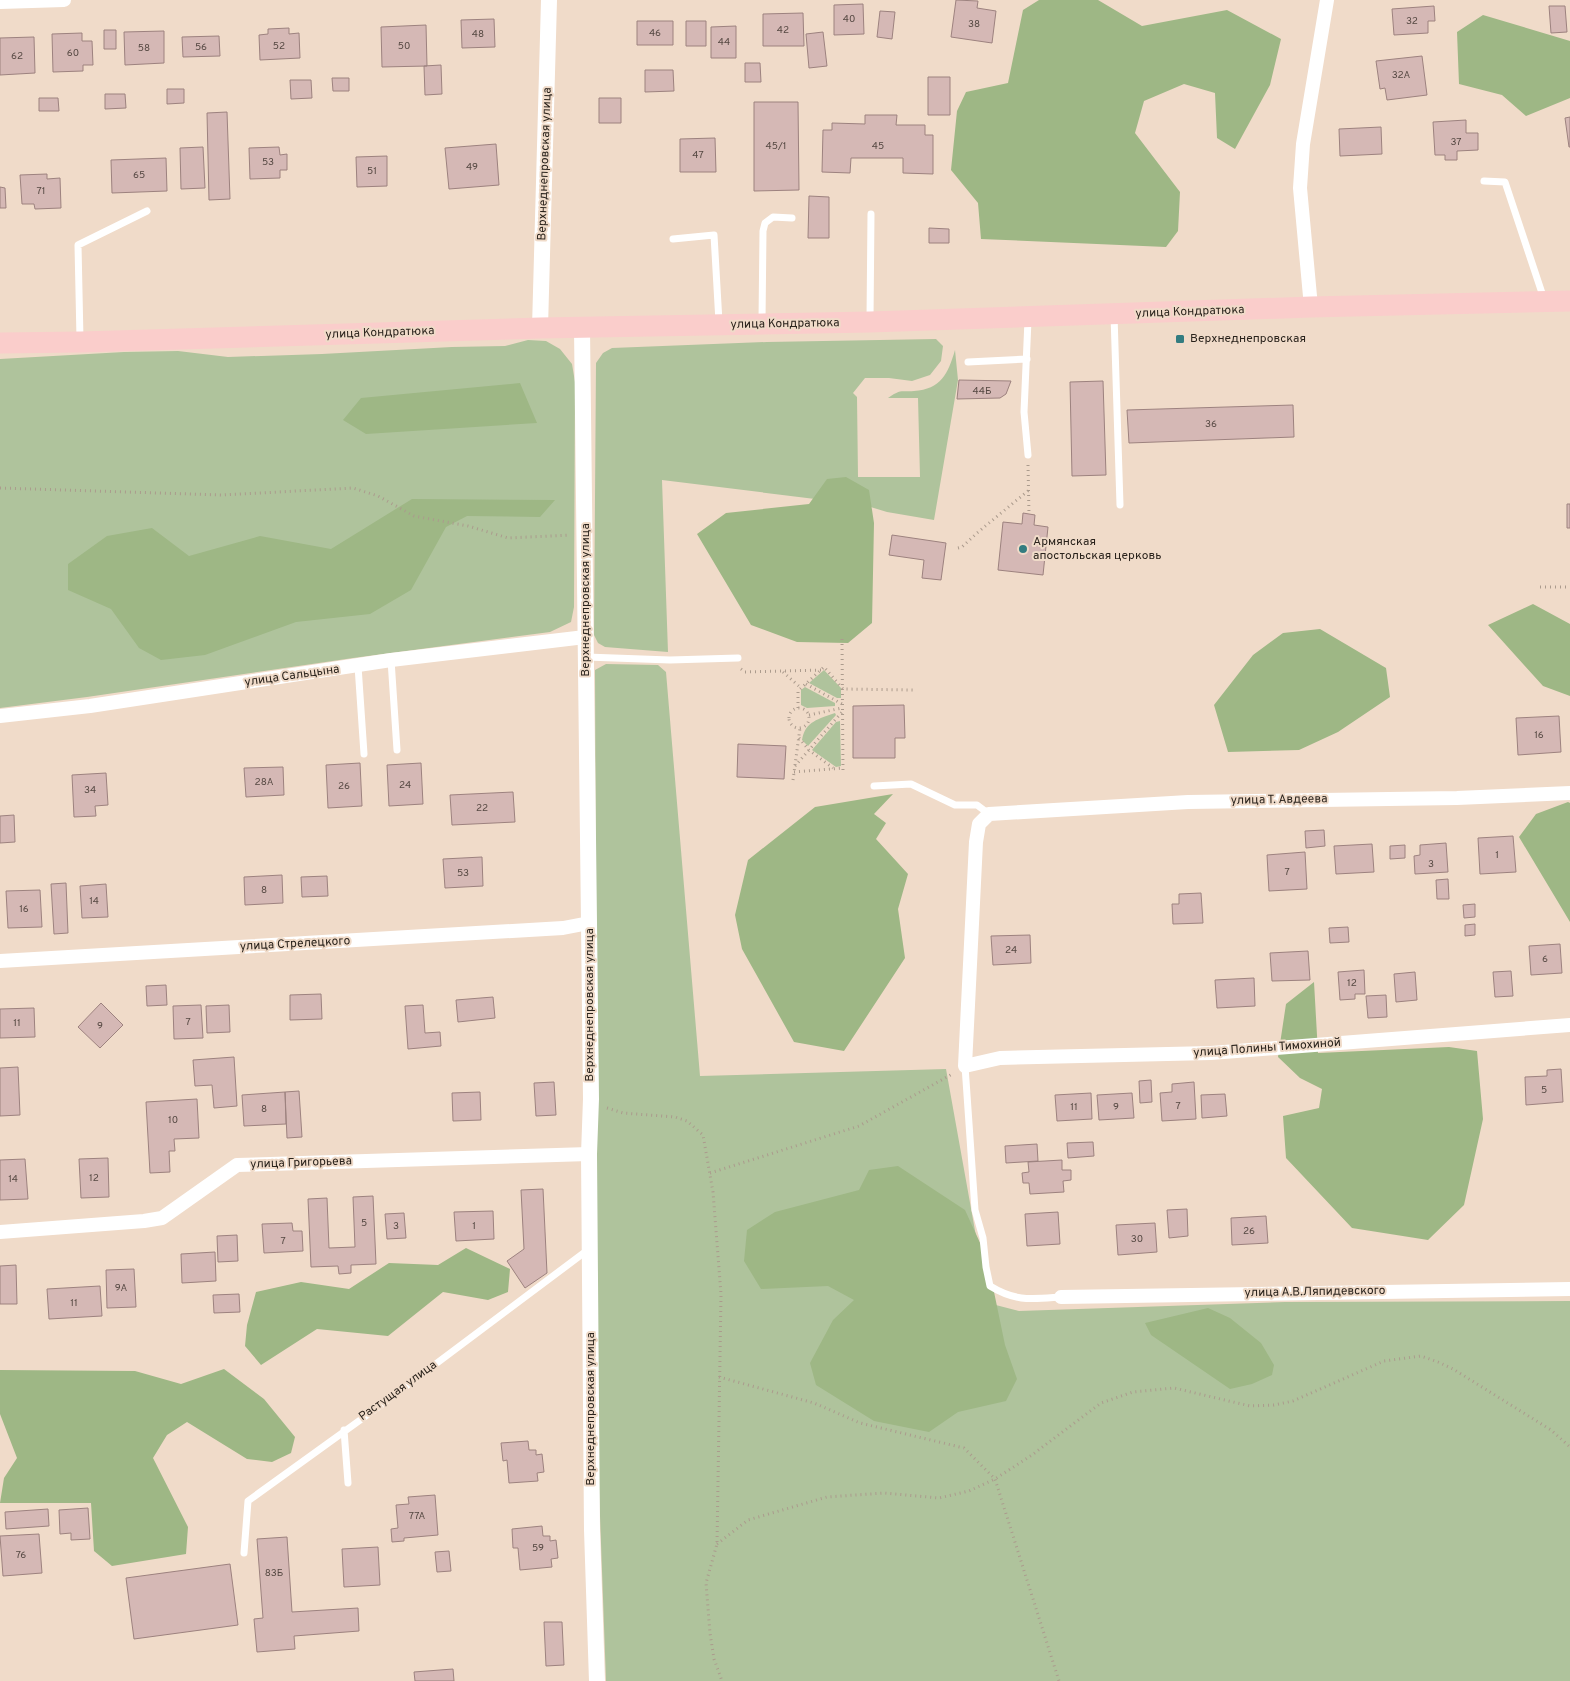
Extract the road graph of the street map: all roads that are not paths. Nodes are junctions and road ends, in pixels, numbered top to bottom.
1 (64, 0) edge
2 (549, 0) edge
3 (1327, 0) edge
4 (0, 2) edge
5 (1484, 181) dead end
6 (147, 211) dead end
7 (871, 214) dead end
8 (792, 218) dead end
9 (673, 239) dead end
10 (1570, 301) edge
11 (1545, 302) junction
12 (1311, 307) junction
13 (1114, 315) junction
14 (1028, 317) junction
15 (870, 322) junction
16 (762, 324) junction
17 (720, 325) junction
18 (540, 328) junction
19 (582, 328) junction
20 (80, 342) junction
21 (0, 343) edge
22 (1027, 359) junction
23 (968, 362) dead end
24 (1028, 455) road end
25 (1120, 504) dead end
26 (585, 637) junction
27 (585, 657) junction
28 (738, 658) dead end
29 (391, 660) junction
30 (358, 666) junction
31 (0, 716) edge
32 (397, 750) dead end
33 (364, 754) dead end
34 (874, 786) dead end
35 (1570, 793) edge
36 (989, 814) junction
37 (590, 923) junction
38 (0, 961) edge
39 (1570, 1025) edge
40 (965, 1066) junction
41 (589, 1154) junction
42 (0, 1232) edge
43 (590, 1248) junction
44 (1570, 1289) edge
45 (1061, 1296) joint
46 (344, 1430) junction
47 (348, 1483) dead end
48 (244, 1554) dead end
49 (597, 1681) edge

1 - 4 street
2 - 18 street, Верхнеднепровская улица
3 - 12 street
5 - 11 lane
6 - 20 lane
7 - 15 lane
8 - 16 lane
9 - 17 lane
10 - 11 main road, улица Кондратюка
11 - 12 main road, улица Кондратюка
12 - 13 main road, улица Кондратюка
13 - 14 main road, улица Кондратюка
13 - 25 lane
14 - 15 main road, улица Кондратюка
14 - 22 lane
15 - 16 main road, улица Кондратюка
16 - 17 main road, улица Кондратюка
17 - 19 main road, улица Кондратюка
18 - 19 main road, улица Кондратюка
18 - 20 main road, улица Кондратюка
19 - 26 street, Верхнеднепровская улица
20 - 21 main road, улица Кондратюка
22 - 23 lane
22 - 24 lane
26 - 27 street, Верхнеднепровская улица
26 - 29 street, улица Сальцына
27 - 28 lane
27 - 37 street, Верхнеднепровская улица
29 - 30 street, улица Сальцына
29 - 32 lane
30 - 31 street, улица Сальцына
30 - 33 lane
34 - 36 lane
35 - 36 street, улица Т. Авдеева
36 - 40 street
37 - 38 street, улица Стрелецкого
37 - 41 street, Верхнеднепровская улица
39 - 40 street, улица Полины Тимохиной
40 - 45 lane
41 - 42 street, улица Григорьева
41 - 43 street, Верхнеднепровская улица
43 - 46 lane, Растущая улица
43 - 49 street, Верхнеднепровская улица
44 - 45 street, улица А.В.Ляпидевского
46 - 47 lane
46 - 48 lane, Растущая улица

